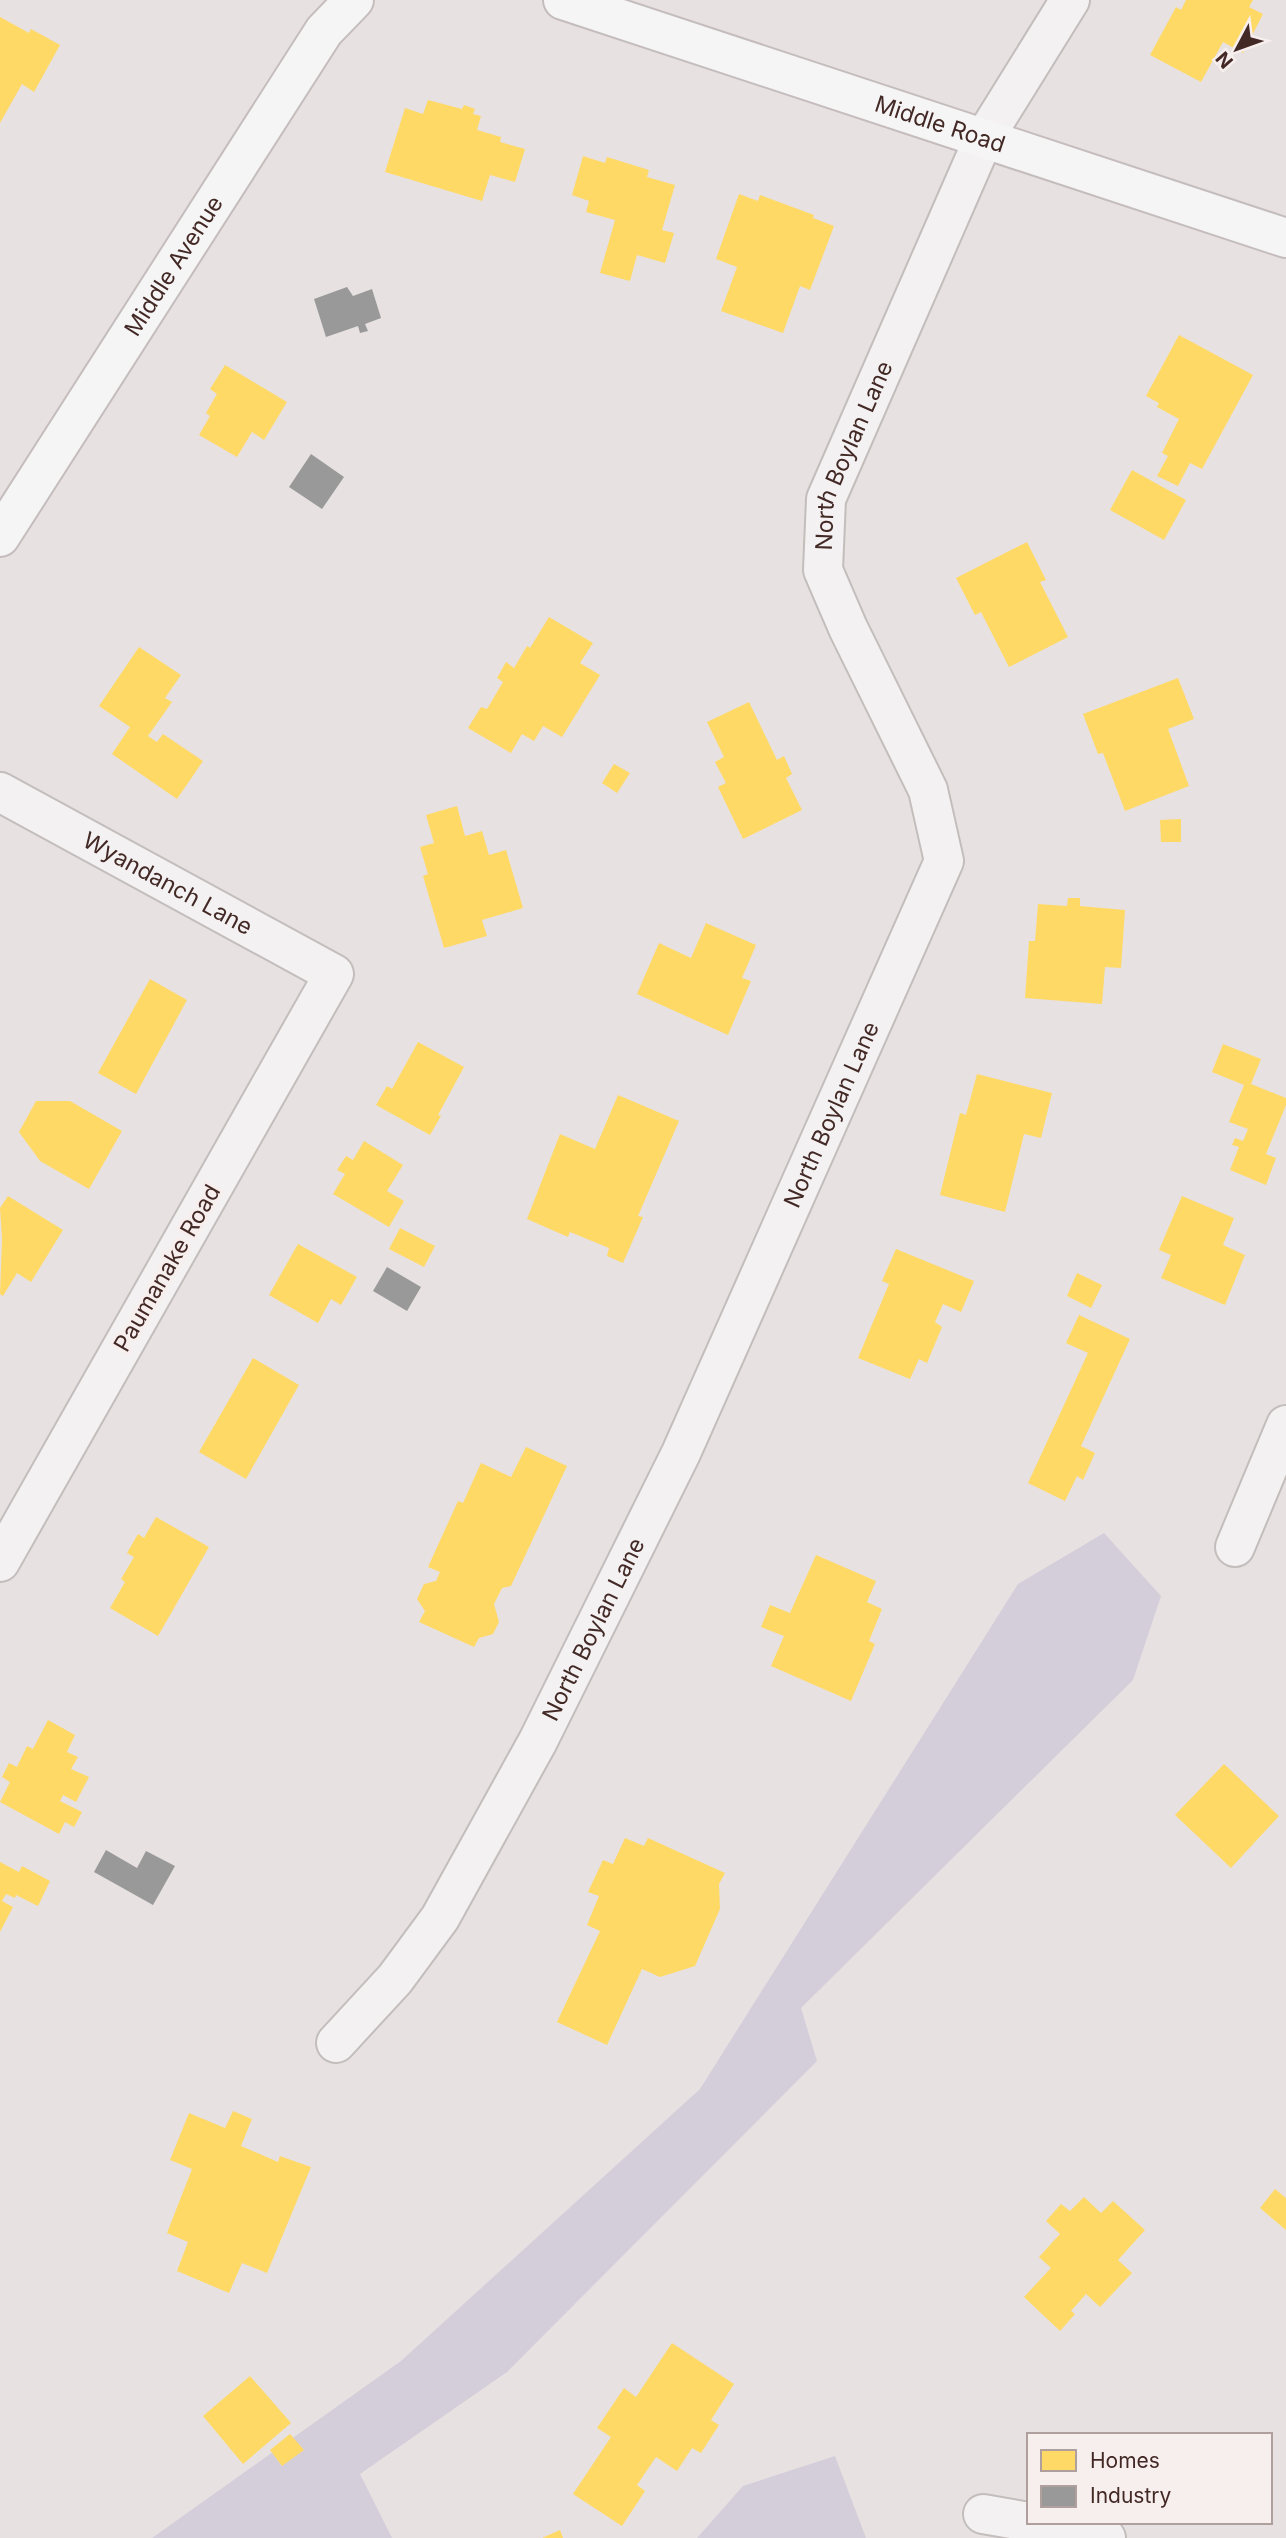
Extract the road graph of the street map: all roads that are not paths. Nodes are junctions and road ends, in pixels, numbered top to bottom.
1 (354, 0) edge
2 (1070, 0) edge
3 (579, 5) edge
4 (983, 140) junction
5 (1286, 238) edge
6 (0, 537) edge
7 (0, 792) edge
8 (334, 974) joint
9 (1286, 1426) edge
10 (1235, 1547) dead end
11 (0, 1562) edge
12 (336, 2043) dead end
13 (983, 2514) dead end
14 (1027, 2521) edge
15 (1043, 2524) edge
16 (1107, 2538) edge

1 - 6 main road, Middle Avenue
2 - 4 street, North Boylan Lane
3 - 4 main road, Middle Road
4 - 5 main road, Middle Road
4 - 12 street, North Boylan Lane
7 - 8 street, Wyandanch Lane
8 - 11 street, Paumanake Road
9 - 10 street
13 - 14 street
15 - 16 street

